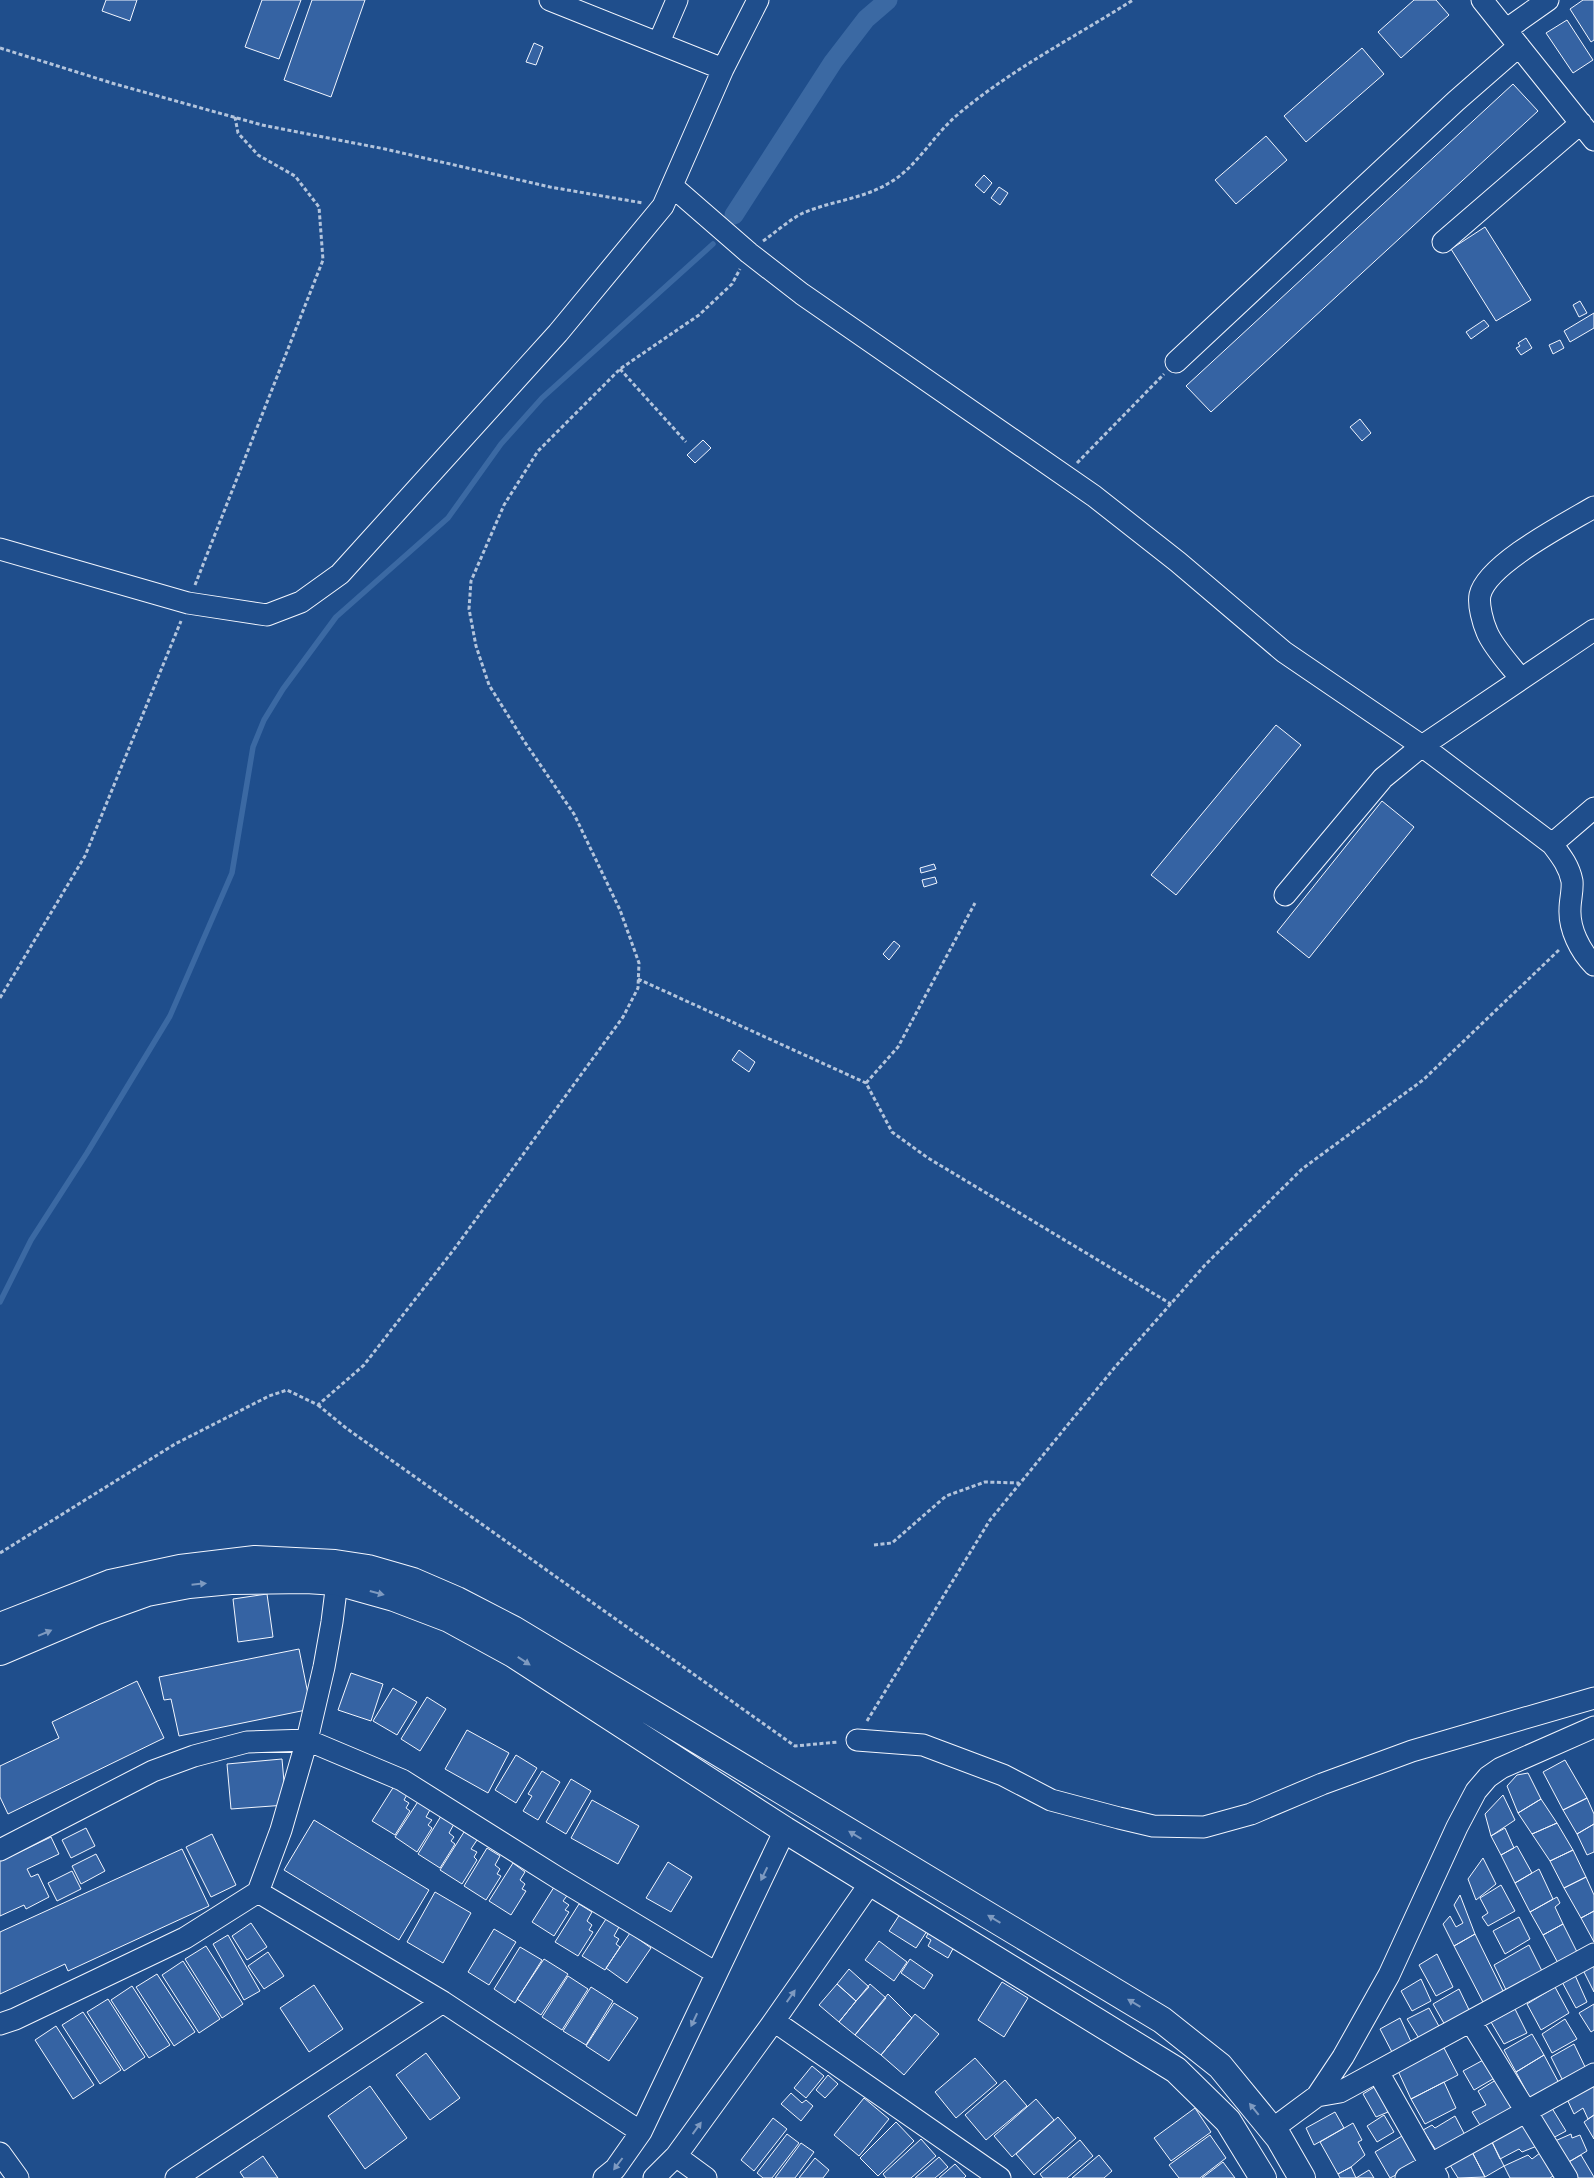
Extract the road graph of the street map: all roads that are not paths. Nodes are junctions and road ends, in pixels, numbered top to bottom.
1 (550, 0) edge
2 (677, 0) edge
3 (758, 0) edge
4 (1482, 0) edge
5 (1548, 0) edge
6 (1507, 29) junction
7 (659, 42) junction
8 (1520, 46) junction
9 (724, 69) junction
10 (1581, 124) junction
11 (1594, 140) edge
12 (672, 186) junction
13 (1443, 242) dead end
14 (1176, 362) road end
15 (1594, 507) edge
16 (0, 549) edge
17 (1594, 630) edge
18 (1520, 679) junction
19 (1422, 746) junction
20 (1594, 808) edge
21 (1552, 844) junction
22 (1285, 896) dead end
23 (1594, 965) edge
24 (337, 1582) junction
25 (0, 1626) edge
26 (0, 1652) edge
27 (1594, 1698) edge
28 (1594, 1726) edge
29 (307, 1740) junction
30 (858, 1740) road end
31 (785, 1830) junction
32 (0, 1850) edge
33 (871, 1882) junction
34 (258, 1892) junction
35 (1594, 1954) edge
36 (716, 1973) junction
37 (443, 2002) junction
38 (774, 2021) junction
39 (1471, 2022) junction
40 (0, 2024) edge
41 (1378, 2072) junction
42 (1594, 2074) edge
43 (1317, 2096) junction
44 (1526, 2112) junction
45 (1271, 2130) junction
46 (641, 2132) junction
47 (0, 2153) edge
48 (676, 2156) junction
49 (1434, 2171) edge
50 (18, 2178) edge
51 (176, 2178) edge
52 (604, 2178) edge
53 (654, 2178) edge
54 (706, 2178) edge
55 (1000, 2178) edge
56 (1263, 2178) edge
57 (1302, 2178) edge
58 (1406, 2178) edge
59 (1567, 2178) edge

1 - 7 street
2 - 7 street
3 - 9 street
4 - 6 street
5 - 6 street
6 - 8 street
7 - 9 street
8 - 10 street
8 - 14 street
9 - 12 street
10 - 11 street
10 - 13 street
12 - 16 street
12 - 19 street
15 - 18 street
17 - 18 street
18 - 19 street
19 - 21 street
19 - 22 street
20 - 21 street
21 - 23 street
26 -> 24 main road
24 - 29 street
24 -> 31 main road
45 -> 25 main road
27 - 30 street
28 - 43 street
29 - 32 street
29 - 34 street
29 - 36 street
31 - 33 main road
31 -> 36 street
38 -> 33 street
33 - 56 main road
34 - 37 street
34 - 40 street
35 - 39 street
36 -> 46 street
37 - 46 street
37 - 51 street
48 -> 38 street
38 - 55 street
39 - 41 street
39 - 44 street
41 - 43 street
41 - 49 street
42 - 44 street
43 - 45 street
44 - 49 street
44 - 59 street
45 - 57 main road
46 -> 52 street
47 - 50 street
48 - 53 street
48 - 54 street
49 - 58 street

